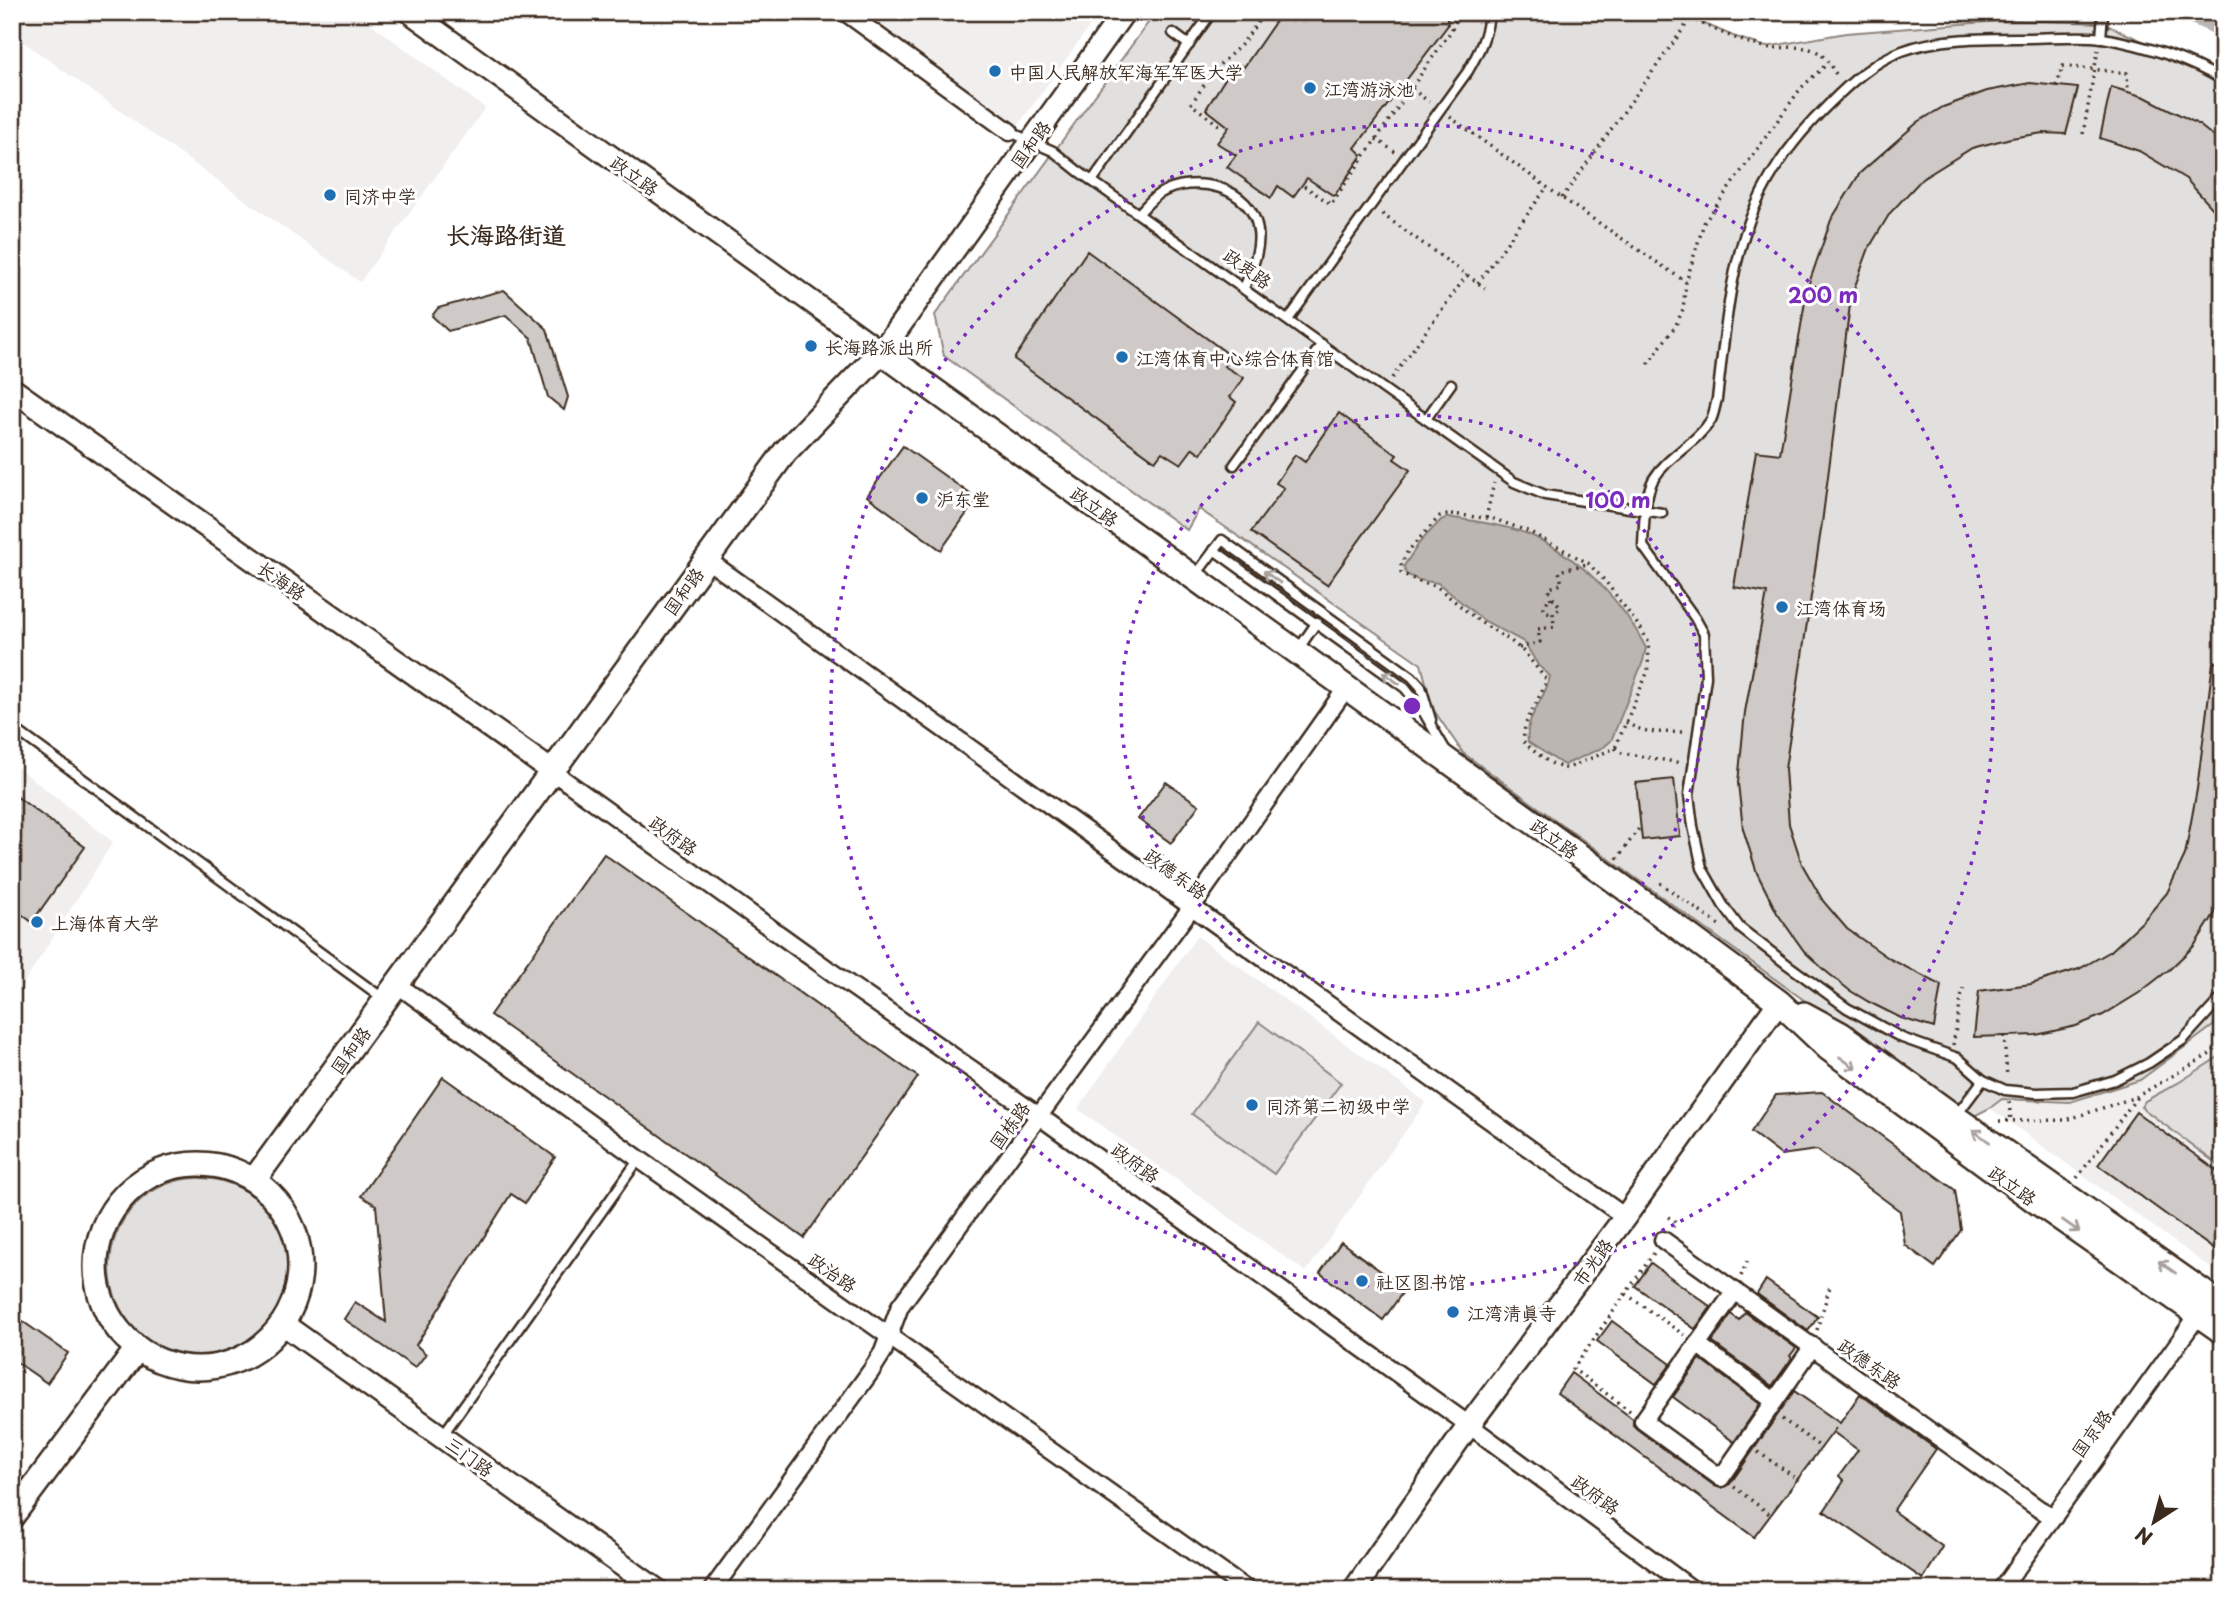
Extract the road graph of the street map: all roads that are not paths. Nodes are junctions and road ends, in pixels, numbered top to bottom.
1 (410, 12) edge
2 (845, 12) edge
3 (1124, 12) edge
4 (1212, 12) edge
5 (1489, 12) edge
6 (2103, 12) edge
7 (1173, 33) dead end
8 (2101, 38) junction
9 (1189, 45) junction
10 (2223, 80) edge
11 (1010, 132) joint
12 (1031, 141) junction
13 (1092, 181) junction
14 (1139, 213) junction
15 (1244, 288) junction
16 (1288, 320) junction
17 (1322, 344) junction
18 (881, 352) junction
19 (1451, 384) dead end
20 (12, 388) edge
21 (1426, 419) junction
22 (1234, 465) dead end
23 (1647, 510) junction
24 (1662, 513) dead end
25 (1214, 550) junction
26 (706, 559) junction
27 (1194, 577) junction
28 (1322, 613) junction
29 (1316, 624) junction
30 (1297, 652) junction
31 (1347, 687) junction
32 (12, 727) edge
33 (1434, 730) junction
34 (553, 772) junction
35 (1466, 774) junction
36 (1191, 908) junction
37 (392, 992) junction
38 (2223, 996) edge
39 (1779, 1002) junction
40 (1983, 1080) junction
41 (1039, 1116) junction
42 (1955, 1117) junction
43 (639, 1159) junction
44 (254, 1180) junction
45 (1625, 1217) junction
46 (1663, 1240) road end
47 (1735, 1291) junction
48 (2211, 1306) edge
49 (283, 1324) junction
50 (2223, 1332) edge
51 (890, 1335) junction
52 (1697, 1345) junction
53 (1813, 1346) junction
54 (136, 1349) junction
55 (1772, 1405) junction
56 (1469, 1425) junction
57 (442, 1436) junction
58 (12, 1516) edge
59 (2054, 1517) junction
60 (657, 1590) edge
61 (712, 1590) edge
62 (1247, 1590) edge
63 (1354, 1590) edge
64 (1693, 1590) edge
65 (2001, 1590) edge

1 - 18 street, 政立路
2 - 11 street, 政衷路
3 - 12 street, 国和路
4 - 9 lane
5 - 16 lane
6 - 8 lane
7 - 9 lane
8 - 10 lane
8 - 23 lane
9 - 13 lane
11 - 12 lane, 政衷路
12 - 13 lane, 政衷路
12 - 18 street, 国和路
13 - 14 lane, 政衷路
14 - 15 lane, 政衷路
14 - 15 lane
15 - 16 lane, 政衷路
16 - 17 lane, 政衷路
17 - 21 lane, 政衷路
17 - 22 lane
18 - 26 main road, 国和路
18 - 27 main road, 政立路
19 - 21 lane
20 - 34 street, 长海路
21 - 23 lane, 政衷路
23 - 24 lane, 政衷路
23 - 40 lane
25 - 27 lane
28 -> 25 lane
25 - 29 lane
26 - 34 main road, 国和路
26 - 36 street, 政德东路
27 - 30 main road, 政立路
28 - 29 lane
28 - 33 lane
29 - 30 lane
33 -> 29 lane
30 - 31 main road, 政立路
31 - 35 main road, 政立路
31 - 36 street, 国栋路
32 - 37 lane
33 - 35 lane
34 - 37 main road, 国和路
34 - 41 street, 政府路
35 - 39 main road, 政立路
36 - 41 street, 国栋路
36 - 45 street, 政德东路
37 - 43 street, 政治路
37 - 44 main road, 国和路
38 - 40 lane
39 - 42 main road, 政立路
39 - 45 street, 市光路
39 -> 48 main road, 政立路
40 - 42 lane
41 - 51 street, 国栋路
41 - 56 street, 政府路
48 -> 42 main road, 政立路
43 - 51 street, 政治路
43 - 57 lane
44 - 49 main road
44 - 54 main road
45 - 56 street, 市光路
46 - 47 street, 政德东路
47 - 52 street
47 - 53 street, 政德东路
48 - 50 main road, 政立路
48 - 59 street, 国京路
49 - 54 main road
49 - 57 street, 三门路
51 - 61 street, 国栋路
51 - 62 street, 政治路
52 - 55 street
52 - 55 street
53 - 55 street
53 - 59 street, 政德东路
54 - 58 main road
56 - 63 street, 市光路
56 - 64 street, 政府路
57 - 60 street, 三门路
59 - 65 street, 国京路

